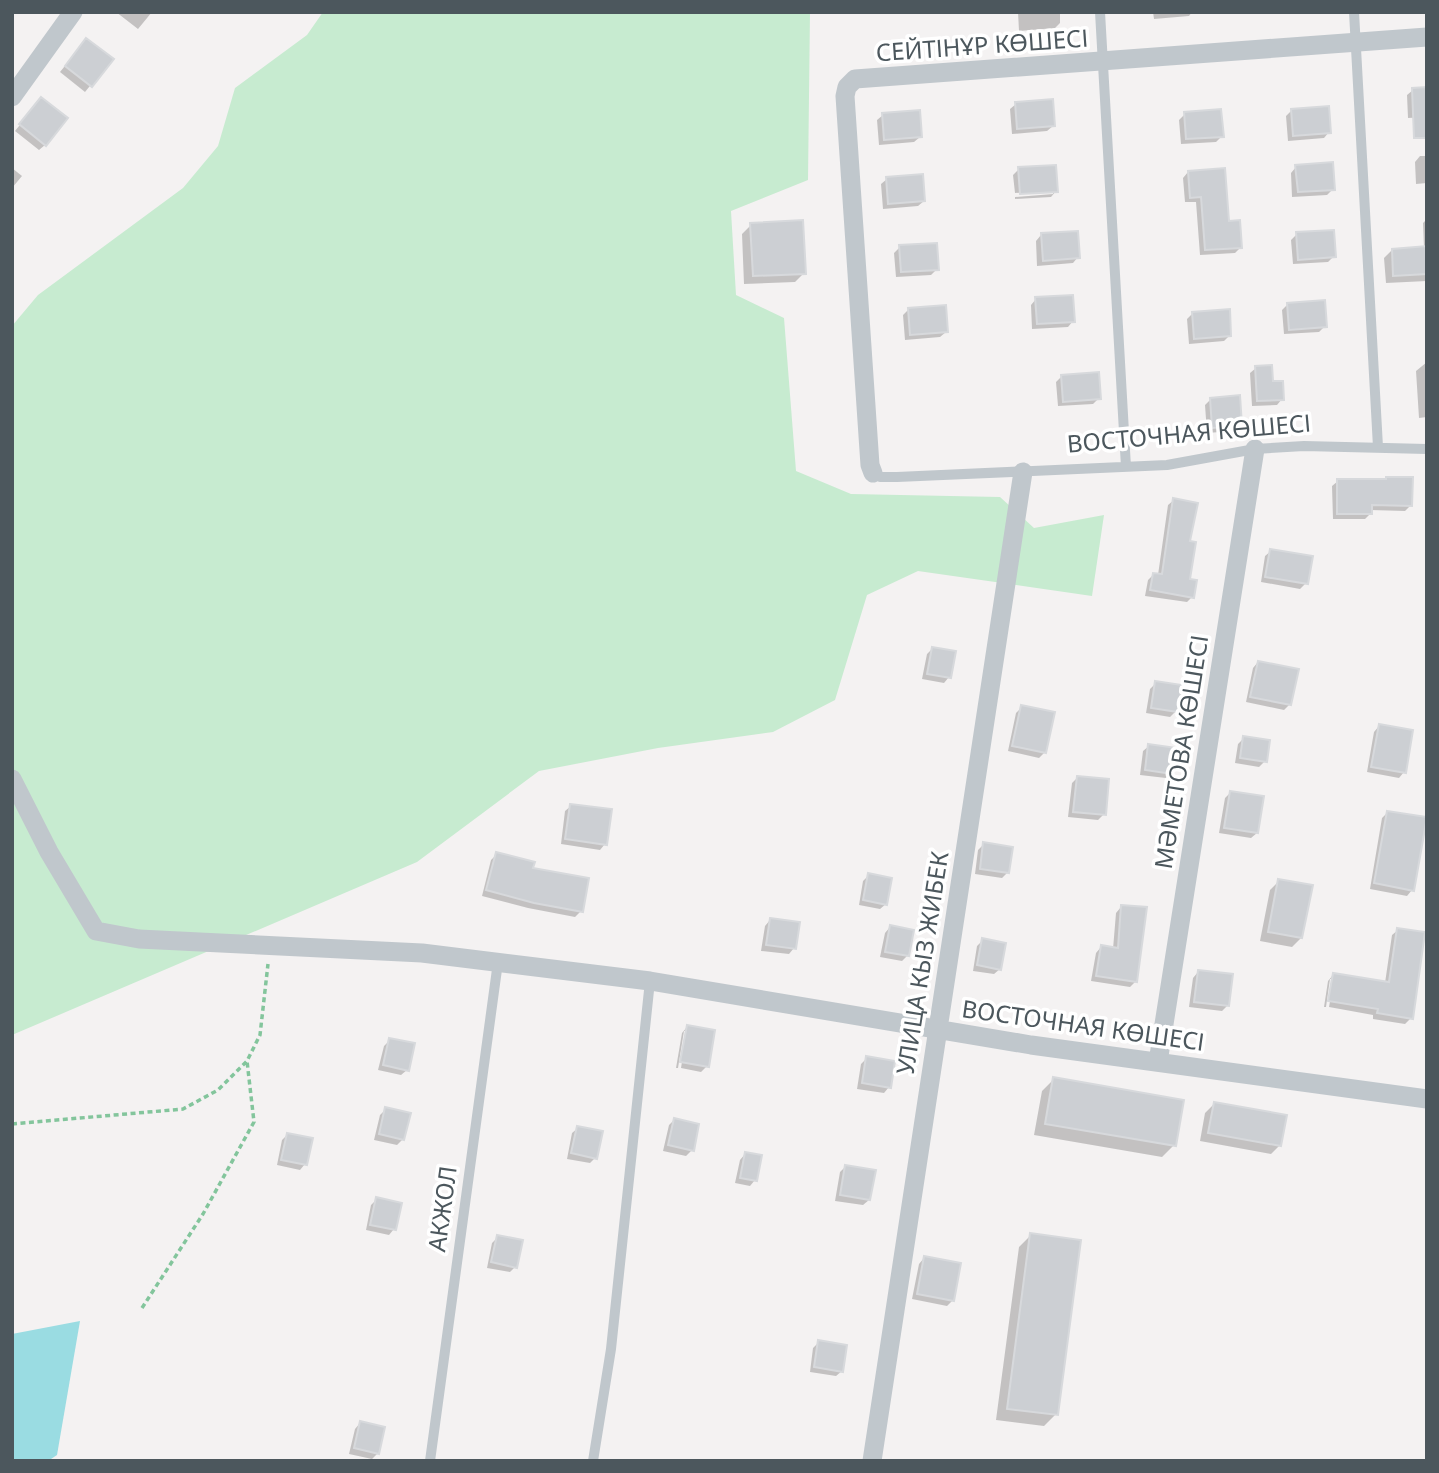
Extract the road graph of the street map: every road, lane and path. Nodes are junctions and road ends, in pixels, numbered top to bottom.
1 (73, 12) edge
2 (1100, 12) edge
3 (1354, 12) edge
4 (1427, 37) edge
5 (1356, 41) junction
6 (1103, 63) junction
7 (12, 97) edge
8 (1378, 447) junction
9 (1255, 449) junction
10 (1427, 449) edge
11 (1126, 467) junction
12 (1023, 472) junction
13 (873, 473) joint
14 (12, 779) edge
15 (270, 945) junction
16 (498, 962) junction
17 (650, 981) junction
18 (937, 1029) junction
19 (247, 1061) junction
20 (1158, 1062) junction
21 (1427, 1099) edge
22 (12, 1124) edge
23 (142, 1308) dead end
24 (430, 1461) edge
25 (593, 1461) edge
26 (872, 1461) edge

1 - 7 street
2 - 6 lane
3 - 5 lane
4 - 5 street, СЕЙТІНҰР КӨШЕСІ
5 - 6 street, СЕЙТІНҰР КӨШЕСІ
5 - 8 lane
6 - 11 lane
6 - 13 street, СЕЙТІНҰР КӨШЕСІ
8 - 9 lane, ВОСТОЧНАЯ КӨШЕСІ
8 - 10 lane, ВОСТОЧНАЯ КӨШЕСІ
9 - 11 lane, ВОСТОЧНАЯ КӨШЕСІ
9 - 20 street, МӘМЕТОВА КӨШЕСІ
11 - 12 lane, ВОСТОЧНАЯ КӨШЕСІ
12 - 13 lane, ВОСТОЧНАЯ КӨШЕСІ
12 - 18 street, УЛИЦА КЫЗ ЖИБЕК
14 - 15 street, ВОСТОЧНАЯ КӨШЕСІ
15 - 16 street, ВОСТОЧНАЯ КӨШЕСІ
15 - 19 path
16 - 17 street, ВОСТОЧНАЯ КӨШЕСІ
16 - 24 lane, АКЖОЛ
17 - 18 street, ВОСТОЧНАЯ КӨШЕСІ
17 - 25 lane
18 - 20 street, ВОСТОЧНАЯ КӨШЕСІ
18 - 26 street, УЛИЦА КЫЗ ЖИБЕК
19 - 22 path
19 - 23 path
20 - 21 street, ВОСТОЧНАЯ КӨШЕСІ

